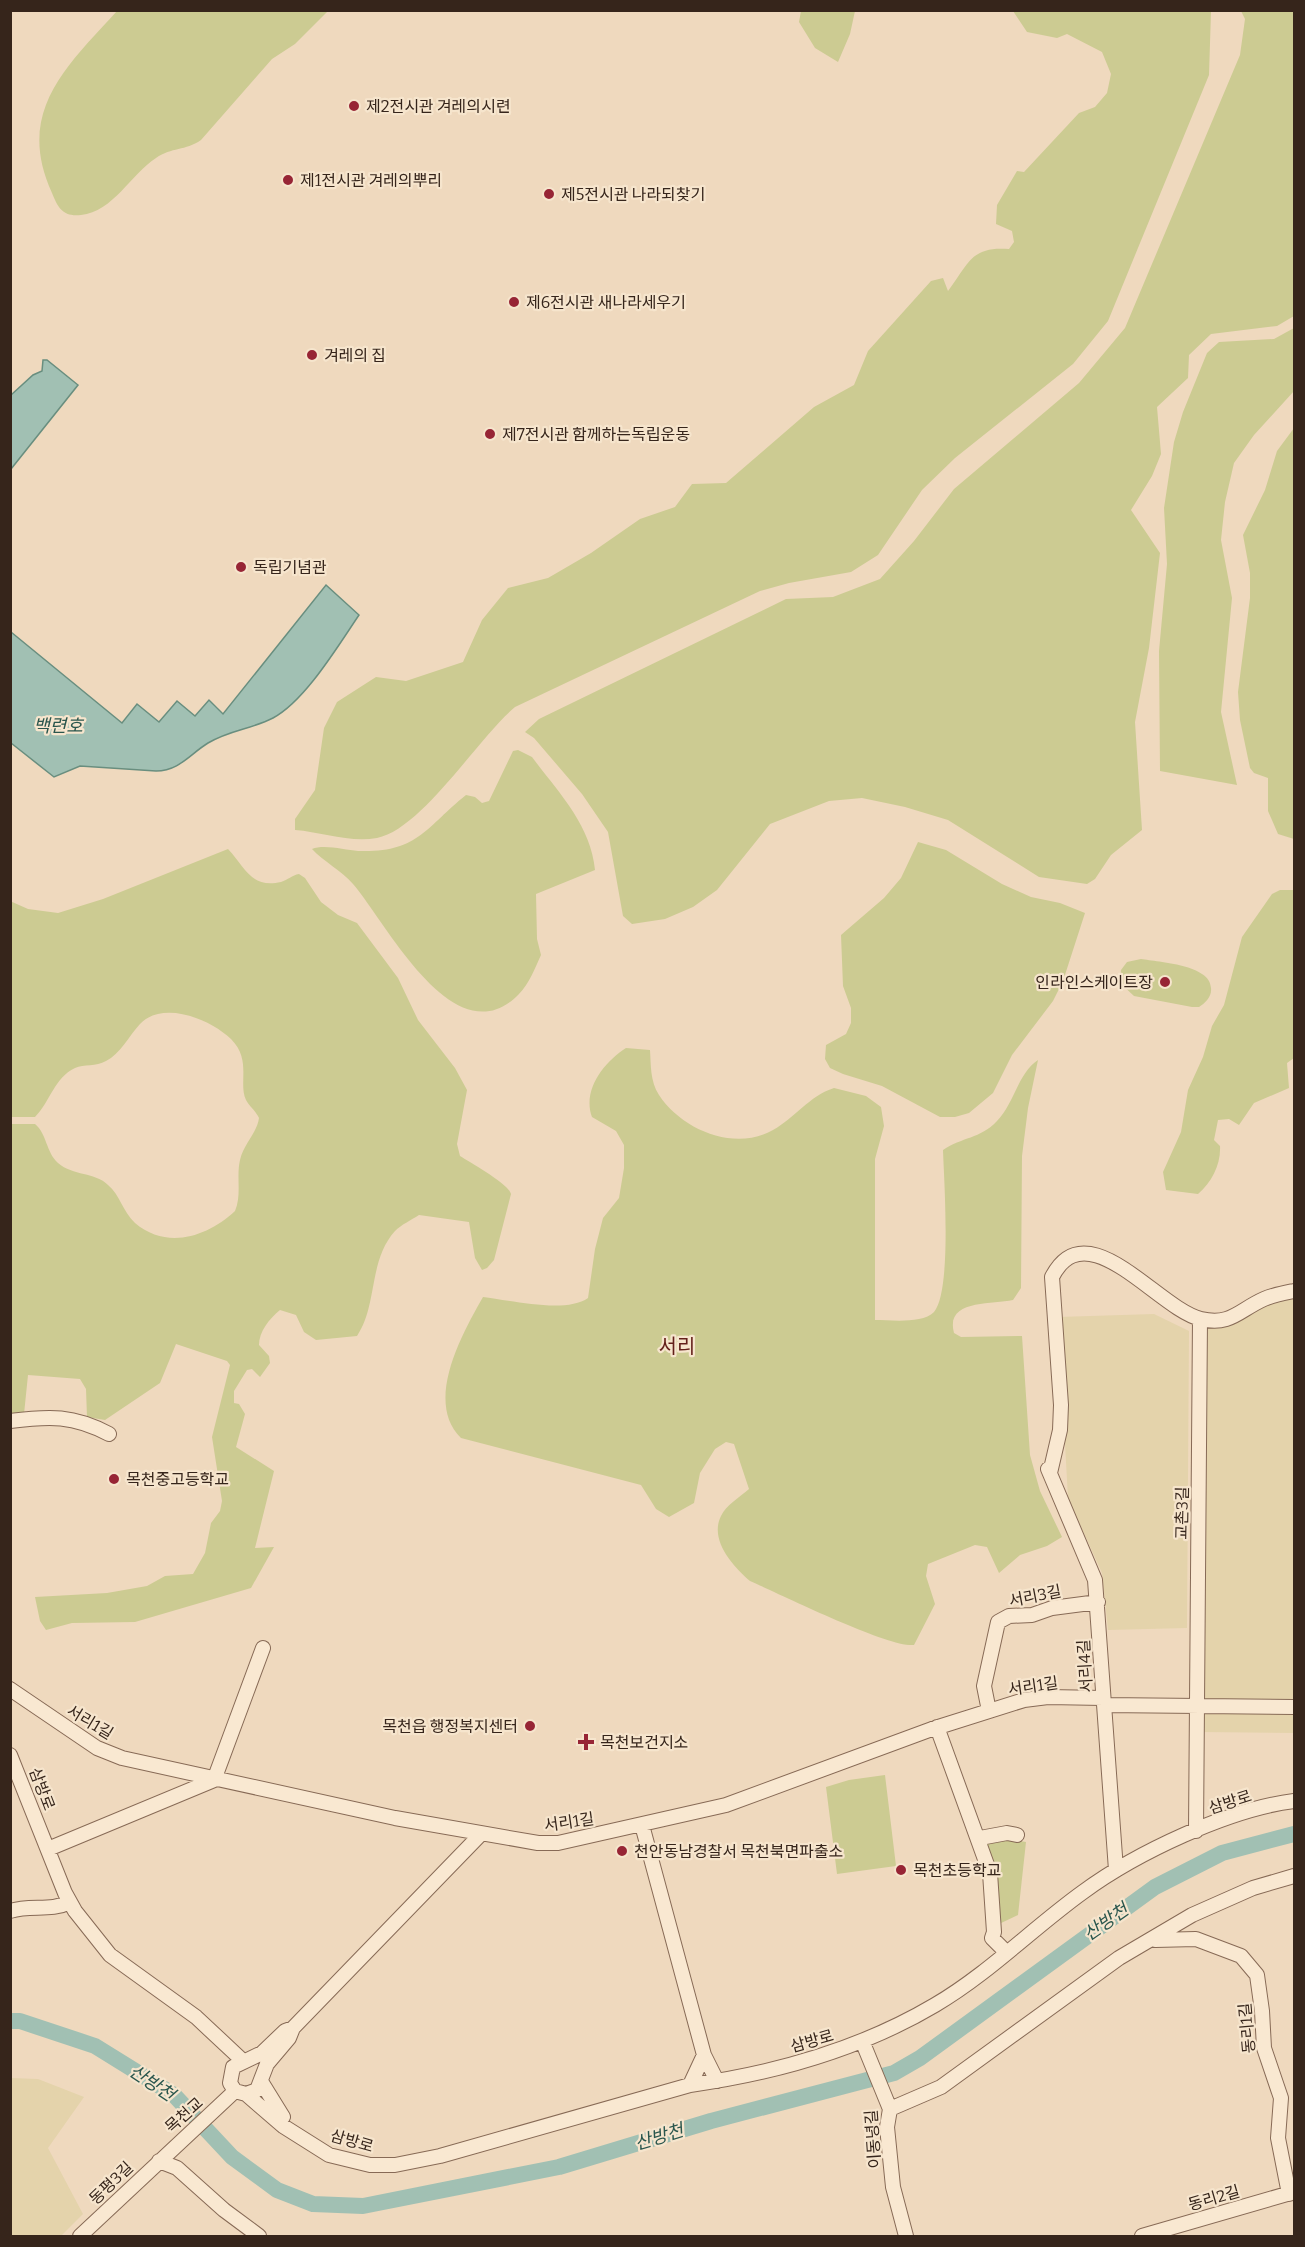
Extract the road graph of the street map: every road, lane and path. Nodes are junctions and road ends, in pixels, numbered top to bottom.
1 (1294, 1291) edge
2 (1200, 1319) junction
3 (10, 1421) edge
4 (109, 1434) dead end
5 (1098, 1602) junction
6 (262, 1648) dead end
7 (10, 1689) edge
8 (1104, 1701) junction
9 (1196, 1707) junction
10 (1294, 1707) edge
11 (989, 1711) junction
12 (937, 1727) junction
13 (10, 1755) edge
14 (214, 1780) junction
15 (1294, 1801) edge
16 (642, 1825) junction
17 (1010, 1830) dead end
18 (1196, 1831) junction
19 (481, 1834) junction
20 (980, 1838) junction
21 (48, 1850) junction
22 (1116, 1870) junction
23 (1294, 1876) edge
24 (70, 1902) junction
25 (10, 1911) edge
26 (1150, 1940) junction
27 (1006, 1952) junction
28 (200, 2023) junction
29 (293, 2028) junction
30 (863, 2043) junction
31 (704, 2055) junction
32 (246, 2061) junction
33 (231, 2072) junction
34 (262, 2079) junction
35 (717, 2081) junction
36 (690, 2085) junction
37 (241, 2092) junction
38 (890, 2109) junction
39 (292, 2131) junction
40 (162, 2157) junction
41 (1292, 2193) edge
42 (80, 2236) edge
43 (259, 2236) edge
44 (906, 2236) edge
45 (1142, 2236) edge

1 - 2 street
2 - 5 street, 서리4길
2 - 9 street, 교촌3길
3 - 4 street
5 - 8 street, 서리4길
5 - 11 street, 서리3길
6 - 14 street
7 - 14 street, 서리1길
8 - 9 street, 서리1길
8 - 11 street, 서리1길
8 - 22 street, 서리4길
9 - 10 street, 서리1길
9 - 18 street
11 - 12 street, 서리1길
12 - 16 street, 서리1길
12 - 20 street
13 - 21 street, 삼방로
14 - 19 street, 서리1길
14 - 21 street
15 - 18 street, 삼방로
16 - 19 street, 서리1길
16 - 31 street
17 - 20 street
18 - 22 street, 삼방로
19 - 29 street
20 - 27 street
21 - 24 street, 삼방로
22 - 27 street, 삼방로
23 - 26 street, 동리1길
24 - 25 street
24 - 28 street, 삼방로
26 - 38 street, 동리1길
26 - 41 street, 동리1길
27 - 30 street, 삼방로
28 - 32 street, 삼방로
28 - 33 street, 삼방로
29 - 32 street
29 - 34 street
30 - 35 street, 삼방로
30 - 38 street, 이동녕길
31 - 35 street
31 - 36 street
32 - 33 street
32 - 34 street
33 - 37 street
34 - 37 street
34 - 39 street, 삼방로
35 - 36 street, 삼방로
36 - 39 street, 삼방로
37 - 39 street, 삼방로
37 - 40 street, 목천교
38 - 44 street, 이동녕길
40 - 42 street, 동평3길
40 - 43 street
41 - 45 street, 동리2길

